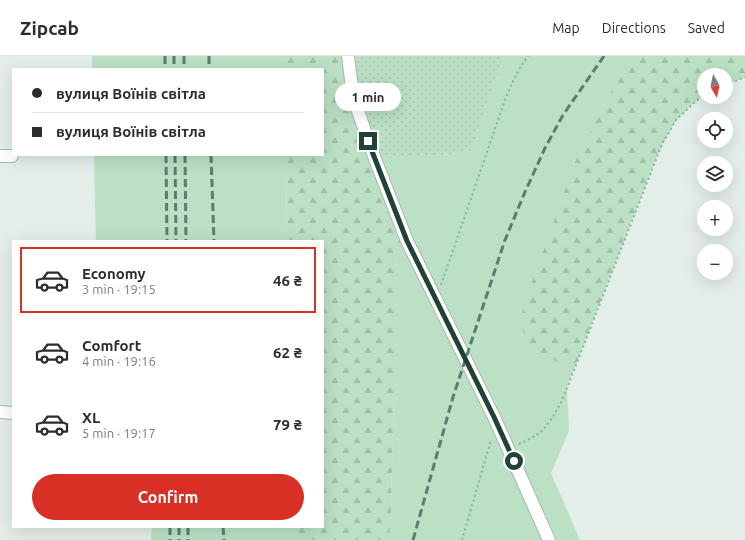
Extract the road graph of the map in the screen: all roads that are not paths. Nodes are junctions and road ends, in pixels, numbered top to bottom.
1 (348, 56) edge
2 (0, 412) edge
3 (12, 413) edge
4 (549, 540) edge

1 - 4 street
2 - 3 street

